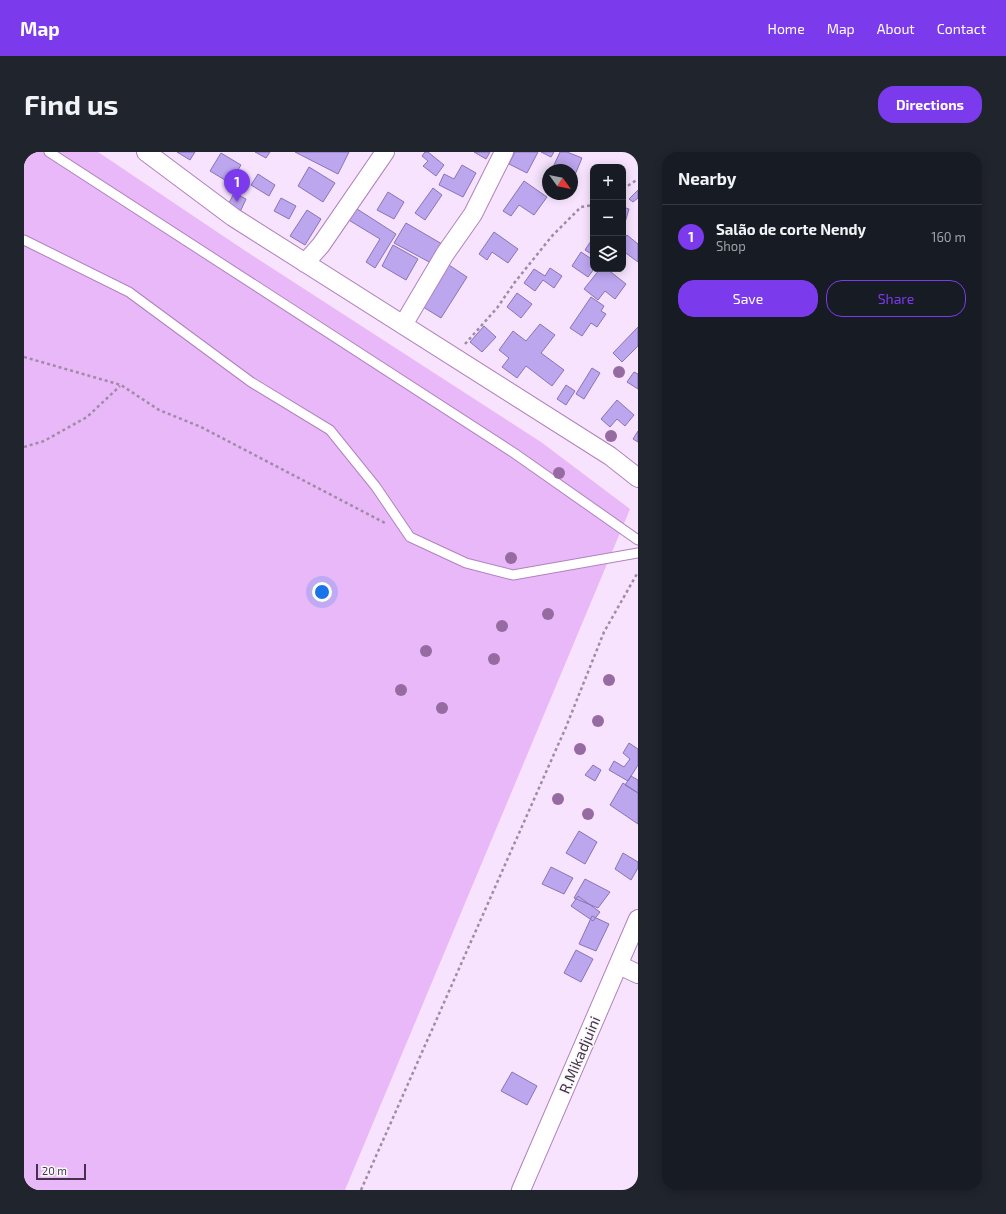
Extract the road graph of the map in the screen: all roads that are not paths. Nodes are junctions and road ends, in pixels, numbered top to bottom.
1 (49, 152) edge
2 (146, 152) edge
3 (385, 152) edge
4 (504, 152) edge
5 (24, 240) edge
6 (305, 263) junction
7 (403, 325) junction
8 (638, 478) edge
9 (638, 540) edge
10 (638, 553) edge
11 (638, 919) edge
12 (619, 965) junction
13 (638, 974) edge
14 (521, 1190) edge

1 - 9 lane
2 - 6 street
3 - 6 street
4 - 7 street
5 - 10 lane
6 - 7 street
7 - 8 street
11 - 12 street, R.Mikadjuini
12 - 13 street
12 - 14 street, R.Mikadjuini

